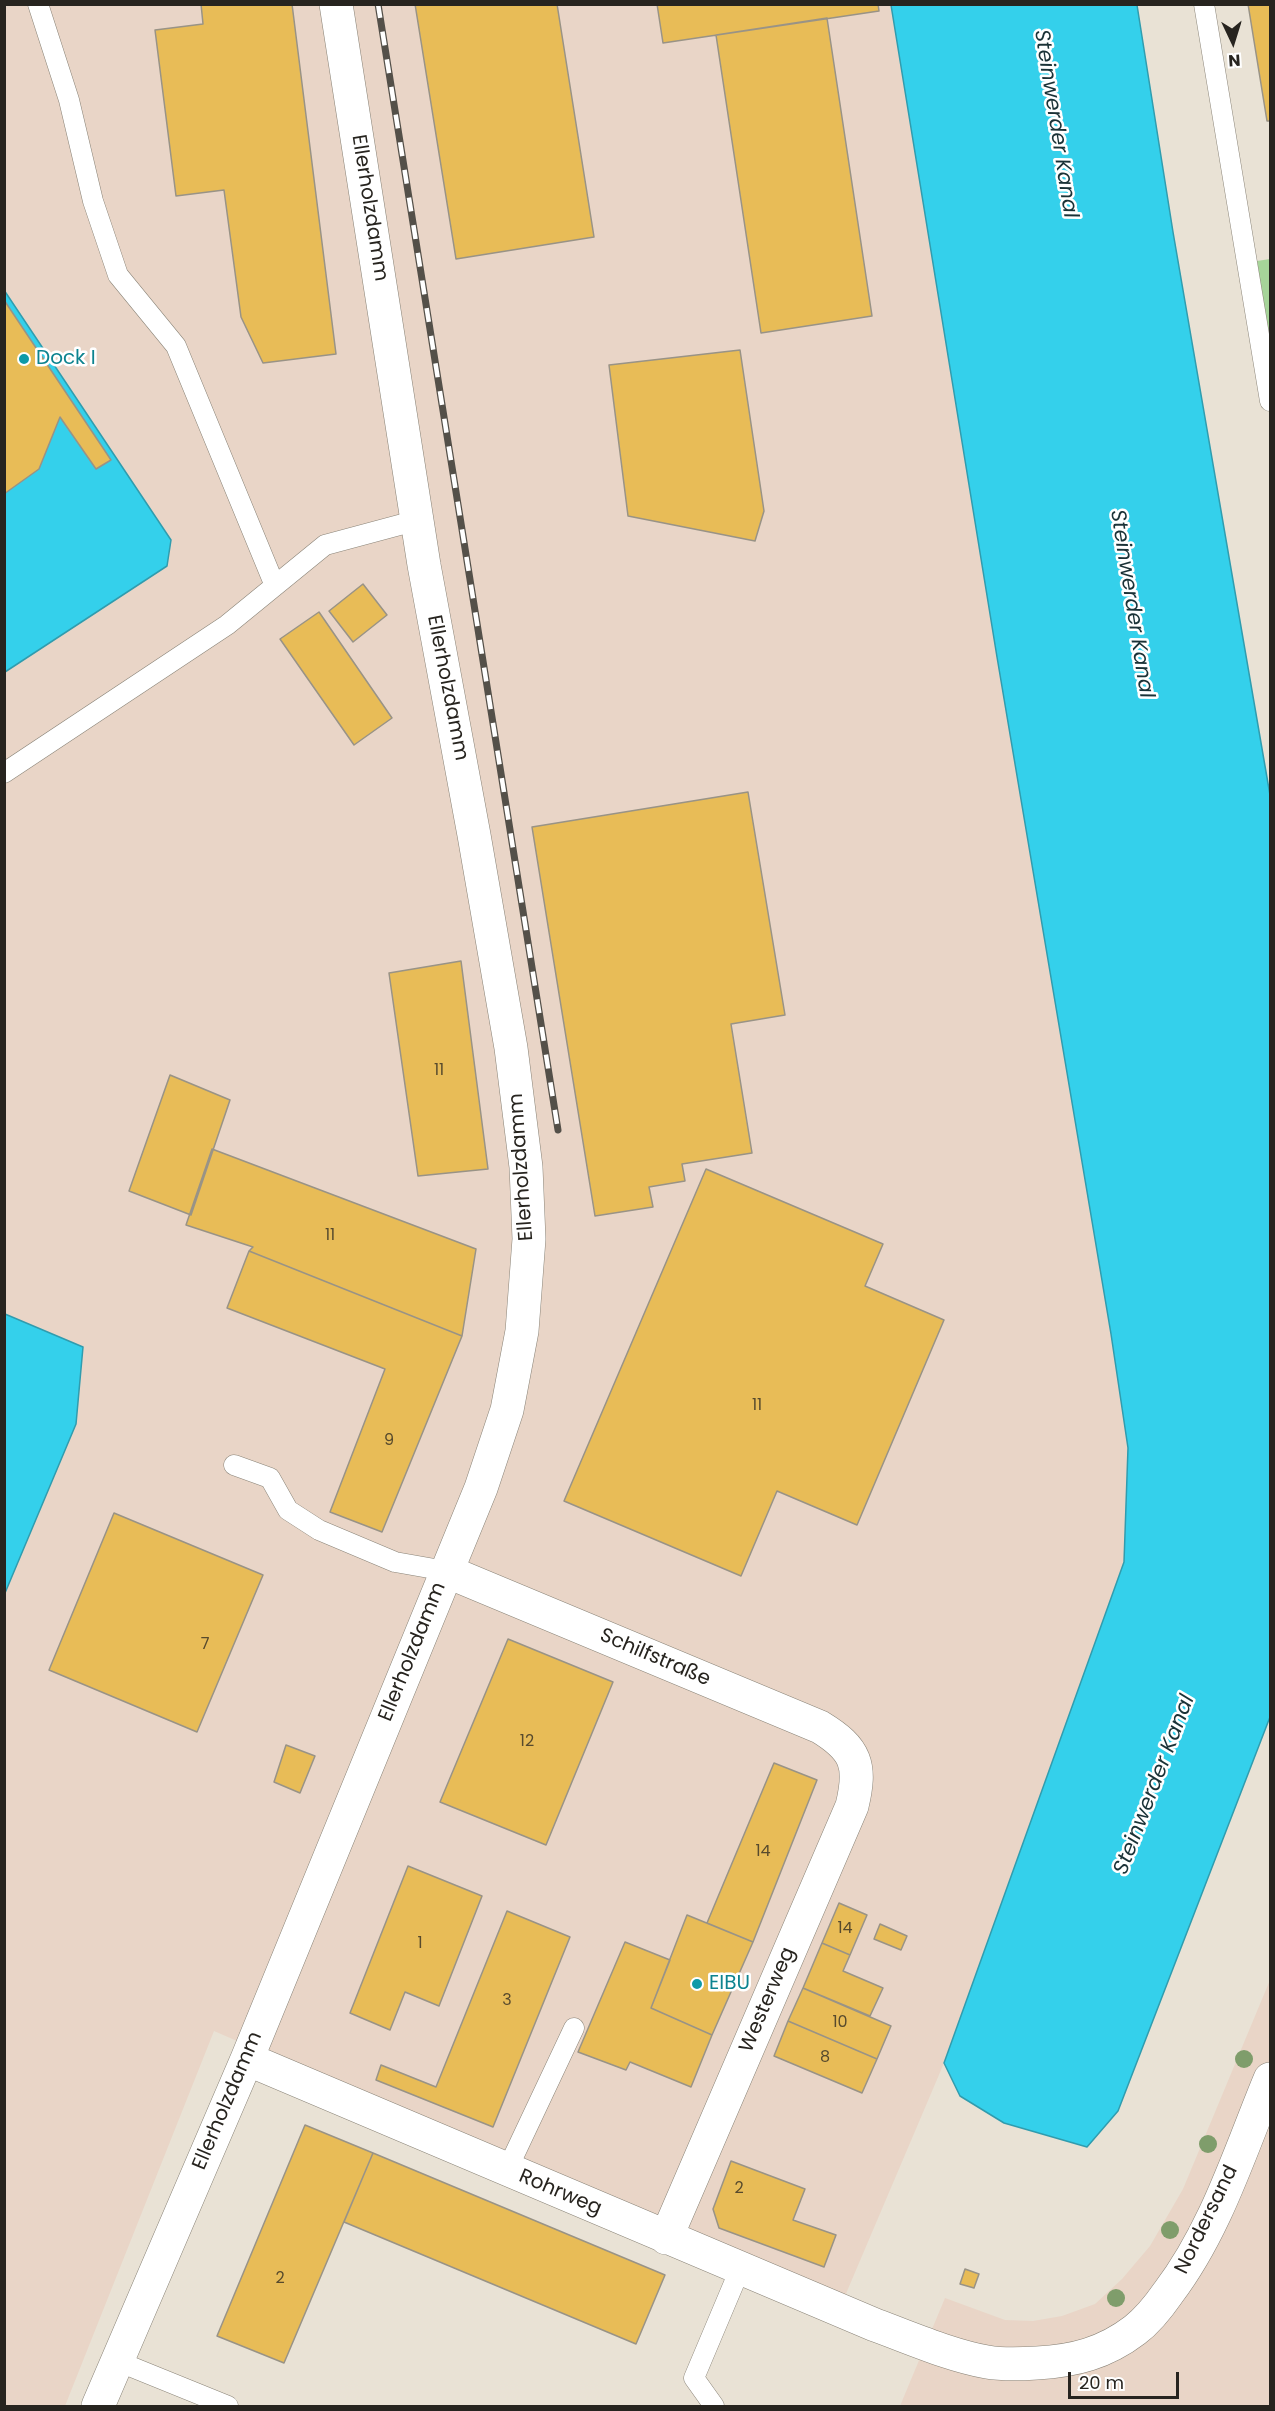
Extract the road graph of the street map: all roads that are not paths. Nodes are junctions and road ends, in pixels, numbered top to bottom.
1 (38, 4) edge
2 (336, 4) edge
3 (1204, 4) edge
4 (1270, 401) edge
5 (418, 520) junction
6 (274, 586) junction
7 (4, 773) edge
8 (234, 1465) dead end
9 (446, 1571) junction
10 (854, 1759) joint
11 (574, 2028) dead end
12 (247, 2059) junction
13 (1270, 2079) edge
14 (507, 2170) junction
15 (666, 2238) junction
16 (740, 2269) junction
17 (874, 2325) joint
18 (117, 2361) junction
19 (98, 2406) edge
20 (228, 2406) edge
21 (714, 2406) edge

1 - 6 lane
2 - 5 street, Ellerholzdamm
3 - 4 lane
5 - 6 lane
5 - 9 street, Ellerholzdamm
6 - 7 lane
8 - 9 lane
9 - 10 street, Schilfstraße
9 - 12 street, Ellerholzdamm
10 - 15 street, Westerweg
11 - 14 lane
12 - 14 street, Rohrweg
12 - 18 street, Ellerholzdamm
13 - 17 street, Nordersand
14 - 15 street, Rohrweg
15 - 16 street, Rohrweg
16 - 17 street, Rohrweg
16 - 21 lane
18 - 19 street, Ellerholzdamm
18 - 20 lane

